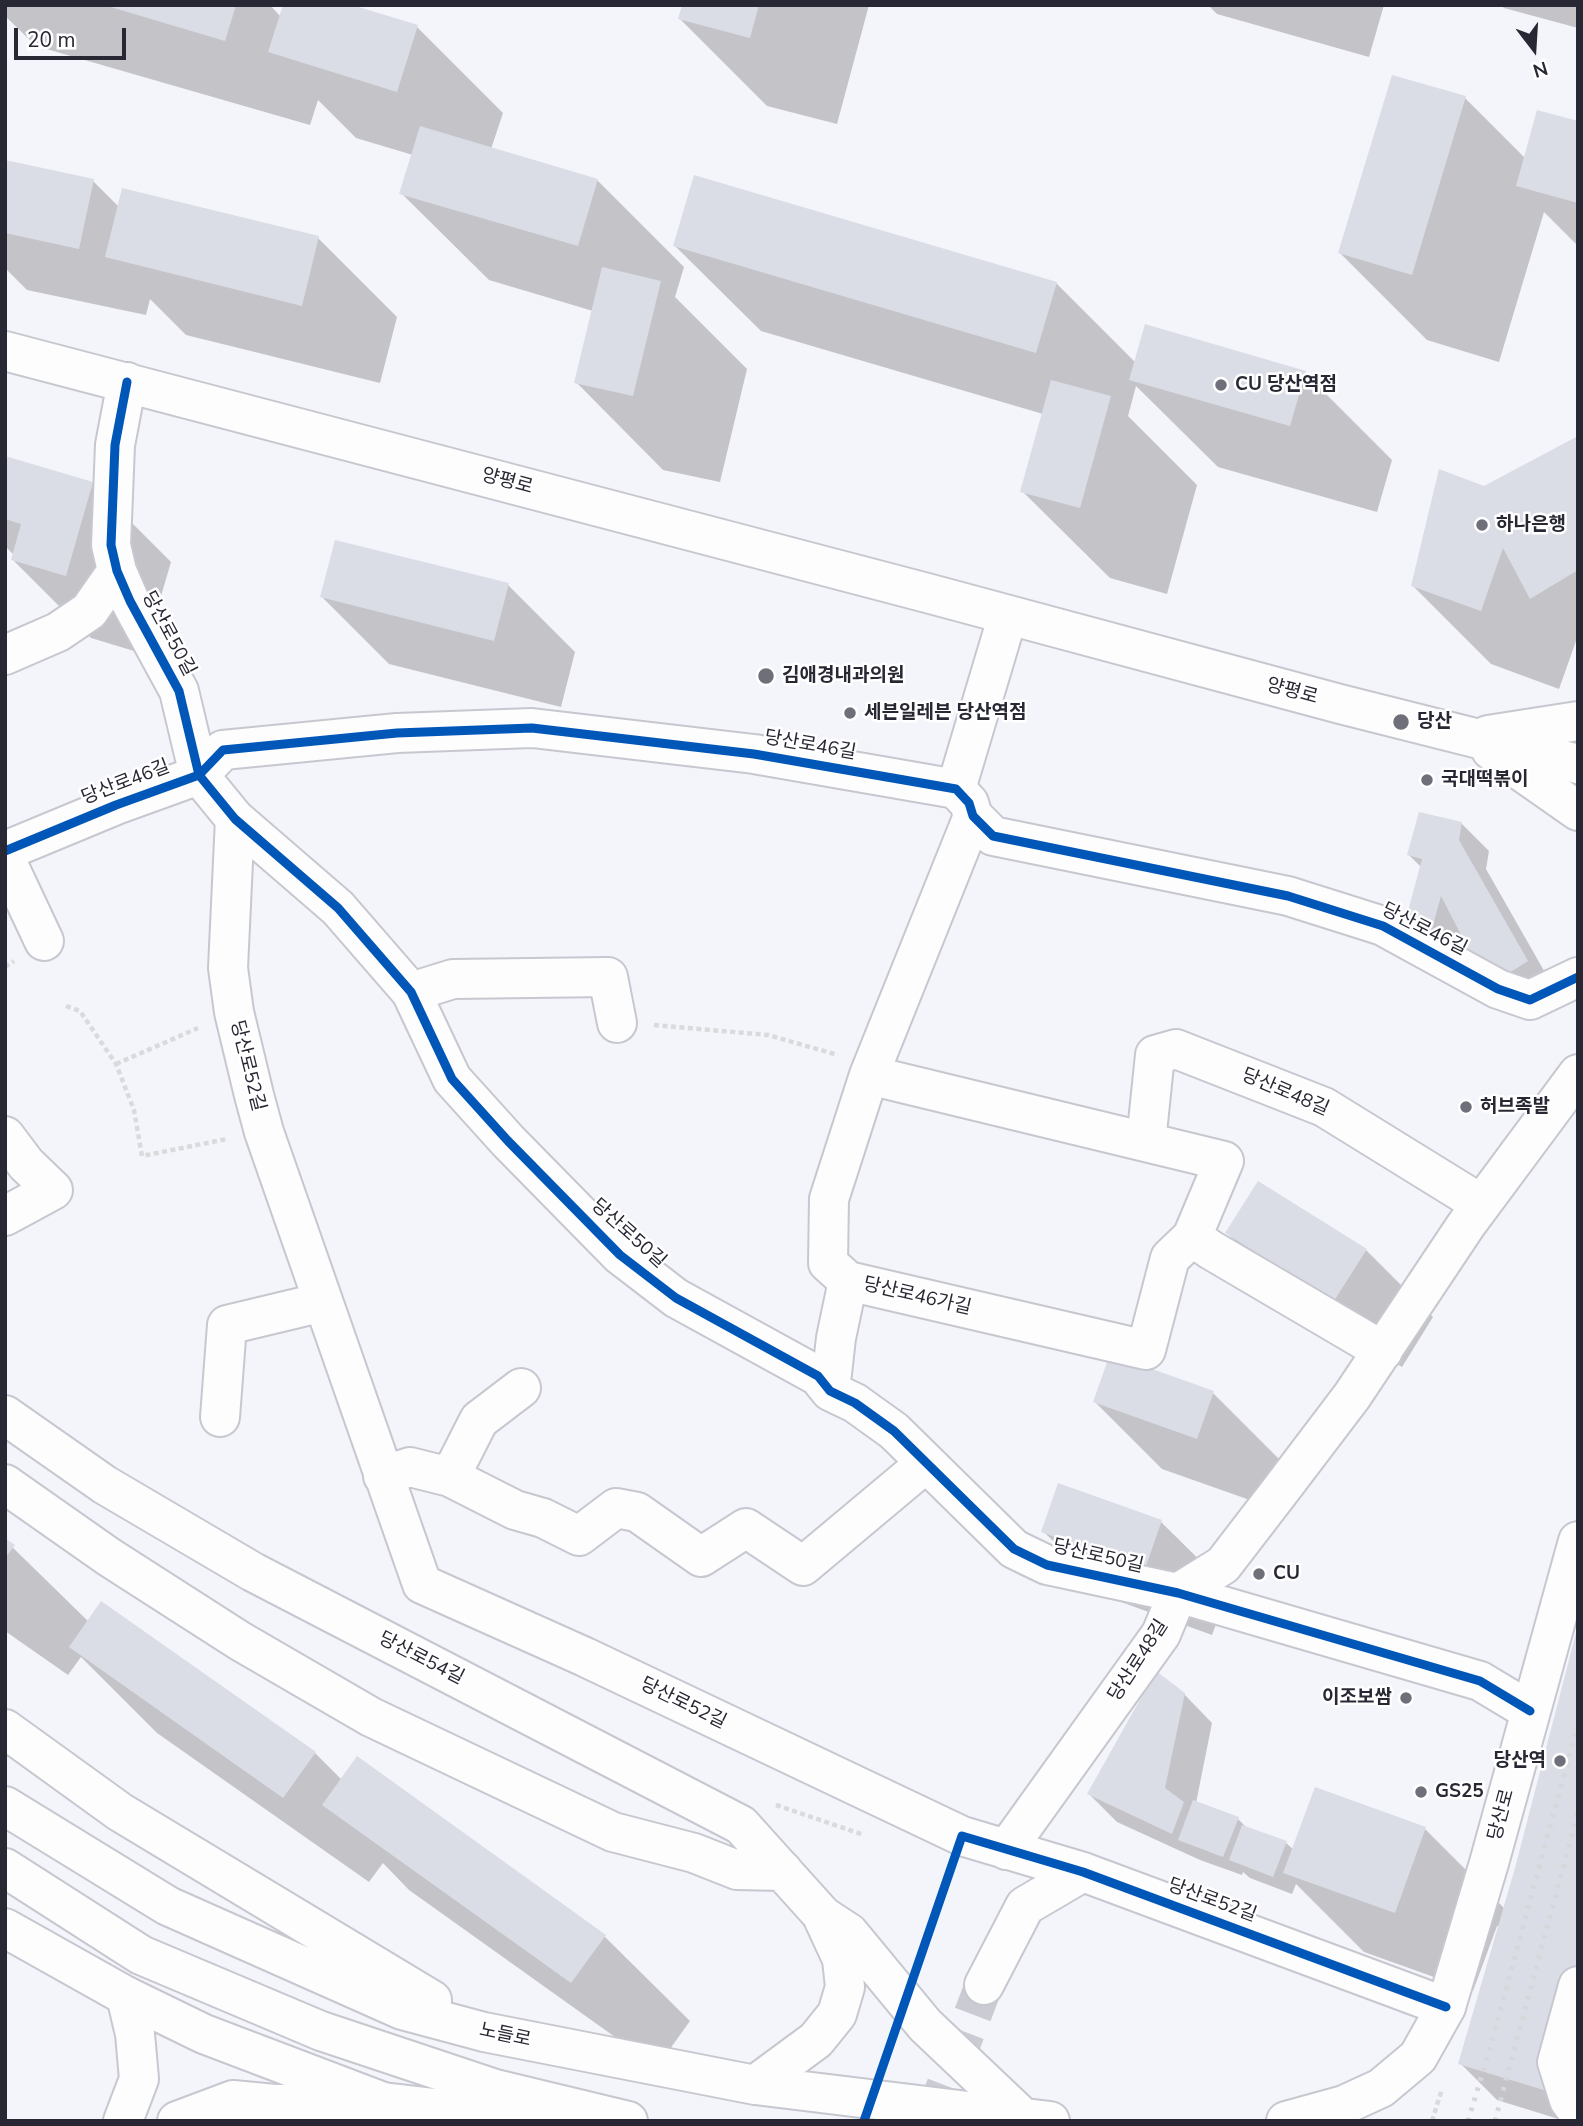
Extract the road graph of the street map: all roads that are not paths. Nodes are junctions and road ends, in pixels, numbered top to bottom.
1 (5, 351) edge
2 (127, 382) junction
3 (117, 571) junction
4 (1008, 615) junction
5 (5, 655) edge
6 (1578, 721) edge
7 (1472, 737) junction
8 (1578, 764) edge
9 (199, 775) junction
10 (964, 802) junction
11 (1578, 811) edge
12 (235, 819) junction
13 (5, 851) edge
14 (5, 858) edge
15 (44, 941) dead end
16 (1578, 977) edge
17 (411, 992) junction
18 (617, 1023) road end
19 (858, 1066) junction
20 (1578, 1074) edge
21 (5, 1136) edge
22 (1146, 1142) junction
23 (1481, 1205) junction
24 (5, 1216) edge
25 (1192, 1237) junction
26 (848, 1281) junction
27 (323, 1302) junction
28 (1383, 1351) junction
29 (521, 1388) dead end
30 (830, 1391) junction
31 (5, 1415) edge
32 (220, 1417) dead end
33 (926, 1463) junction
34 (383, 1476) junction
35 (450, 1477) junction
36 (5, 1484) edge
37 (1578, 1541) edge
38 (1178, 1593) junction
39 (1530, 1711) junction
40 (5, 1729) edge
41 (5, 1807) edge
42 (1006, 1850) junction
43 (5, 1868) edge
44 (783, 1871) junction
45 (1083, 1872) junction
46 (823, 1916) junction
47 (5, 1928) edge
48 (984, 1985) tunnel mouth
49 (1578, 1986) edge
50 (126, 1996) junction
51 (1446, 2007) junction
52 (484, 2032) junction
53 (755, 2085) junction
54 (1571, 2085) edge
55 (383, 2102) junction
56 (1036, 2118) edge
57 (123, 2121) edge
58 (177, 2121) edge
59 (540, 2121) edge
60 (628, 2121) edge
61 (1286, 2121) edge

1 - 2 main road, 양평로
2 - 3 main road, 당산로50길
2 - 4 main road, 양평로
3 - 5 main road
3 - 9 main road, 당산로50길
4 - 7 main road, 양평로
4 - 10 main road
6 - 7 main road
7 - 8 main road, 양평로
7 - 11 main road
9 - 10 main road, 당산로46길
9 - 12 main road, 당산로50길
9 - 13 main road, 당산로46길
10 - 16 main road, 당산로46길
10 - 19 main road, 당산로46가길
12 - 17 main road, 당산로50길
12 - 27 main road, 당산로52길
14 - 15 main road
17 - 18 main road
17 - 30 main road, 당산로50길
19 - 22 main road
19 - 26 main road, 당산로46가길
20 - 23 main road
21 - 24 main road
22 - 23 main road, 당산로48길
22 - 25 main road
23 - 28 main road
25 - 26 main road, 당산로46가길
25 - 28 main road
26 - 30 main road
27 - 32 main road
27 - 34 main road, 당산로52길
28 - 38 main road
29 - 35 main road
30 - 33 main road, 당산로50길
31 - 44 main road, 당산로54길
33 - 35 main road
33 - 38 main road, 당산로50길
34 - 35 main road
34 - 42 main road, 당산로52길
36 - 44 main road
37 - 39 main road, 당산로
38 - 39 main road, 당산로50길
38 - 42 main road, 당산로48길
39 - 51 main road, 당산로
40 - 52 main road
41 - 52 main road, 노들로
42 - 45 main road, 당산로52길
43 - 60 main road
44 - 46 main road, 당산로54길
45 - 48 main road
45 - 51 main road, 당산로52길
46 - 53 main road
46 - 56 main road
47 - 50 main road
49 - 54 main road
50 - 55 main road
50 - 57 main road
51 - 61 main road, 당산로
52 - 53 main road, 노들로
53 - 56 main road, 노들로
55 - 58 main road
55 - 59 main road

